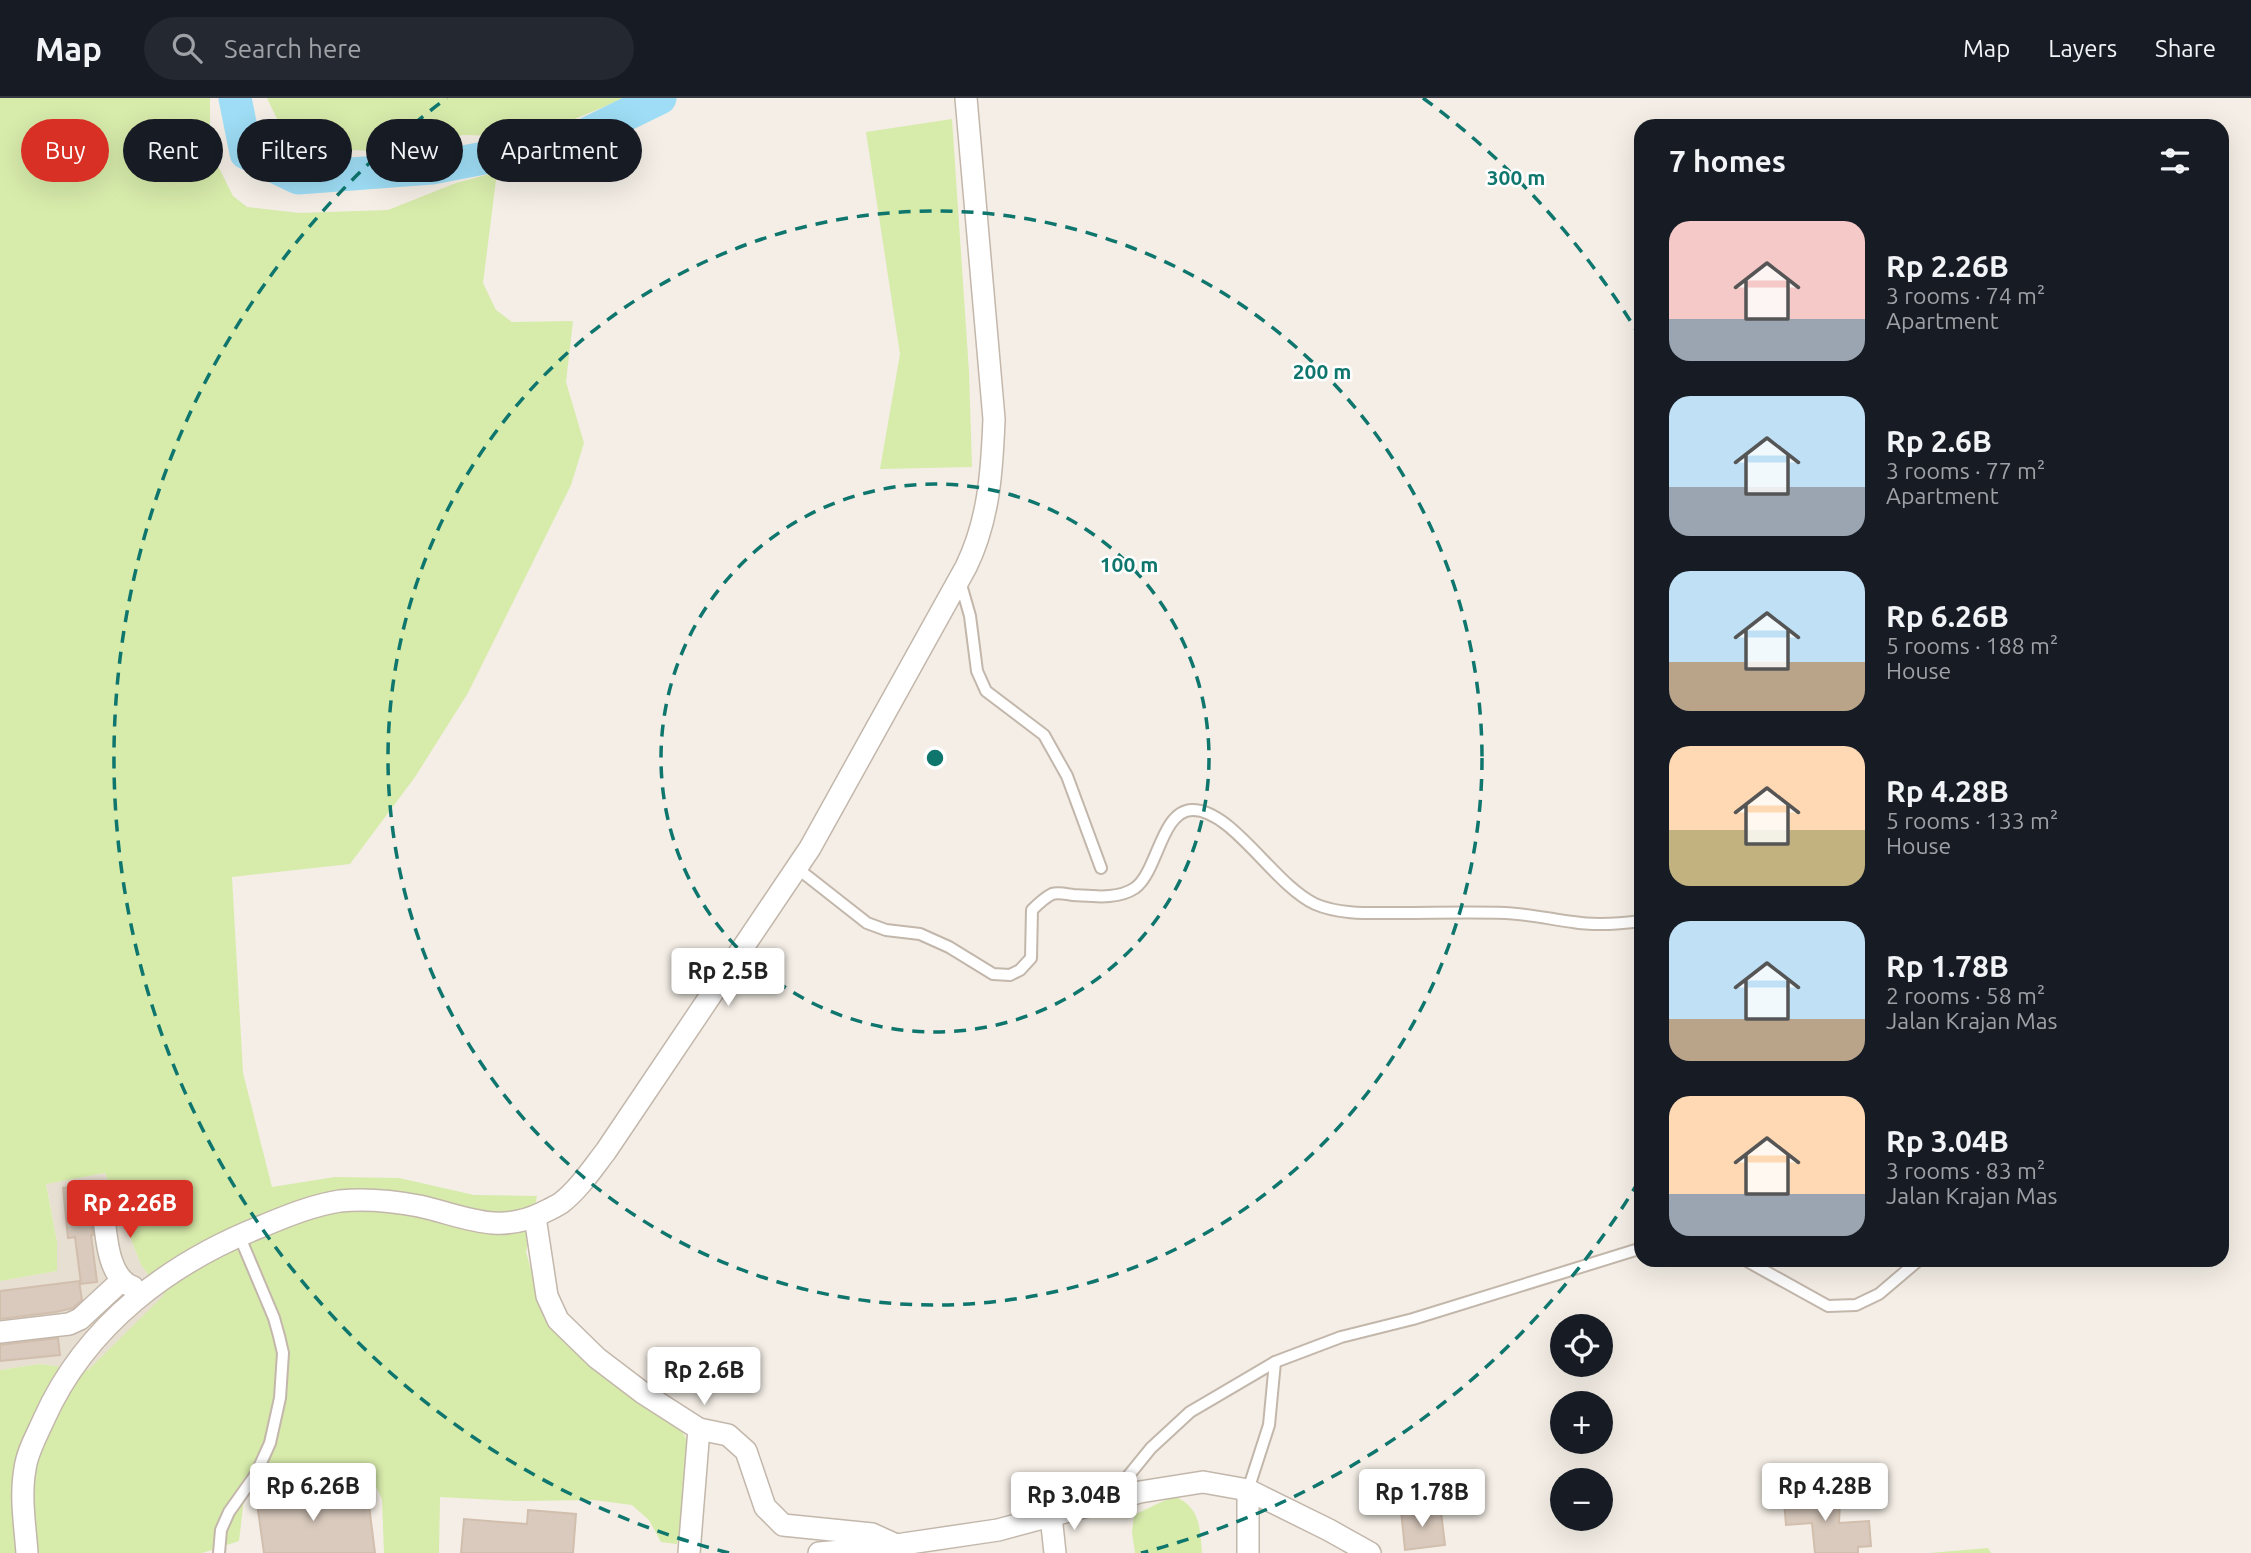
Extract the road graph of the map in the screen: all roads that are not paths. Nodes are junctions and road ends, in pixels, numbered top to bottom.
1 (966, 98) edge
2 (959, 578) junction
3 (797, 868) junction
4 (1101, 868) dead end
5 (1634, 922) edge
6 (102, 1200) dead end
7 (535, 1217) junction
8 (239, 1235) junction
9 (1634, 1250) edge
10 (1758, 1267) edge
11 (1911, 1267) edge
12 (121, 1281) junction
13 (145, 1291) junction
14 (0, 1332) edge
15 (1275, 1362) junction
16 (699, 1429) junction
17 (1248, 1490) junction
18 (1108, 1501) junction
19 (1051, 1516) junction
20 (1329, 1530) junction
21 (883, 1549) edge
22 (27, 1553) edge
23 (219, 1553) edge
24 (689, 1553) edge
25 (819, 1553) edge
26 (1055, 1553) edge
27 (1248, 1553) edge
28 (1334, 1553) edge
29 (1370, 1553) edge

1 - 2 street
2 - 3 street
2 - 4 lane
3 - 5 lane
3 - 7 street
6 - 12 street
7 - 8 street
7 - 16 street
8 - 13 street
8 - 23 lane
9 - 15 lane
10 - 11 lane
12 - 13 street
12 - 14 street
13 - 22 street
15 - 17 lane
15 - 18 lane
16 - 21 street
16 - 24 street
17 - 18 street
17 - 20 street
17 - 27 street
18 - 19 street
19 - 21 street
19 - 26 street
20 - 28 street
20 - 29 street
21 - 25 street

